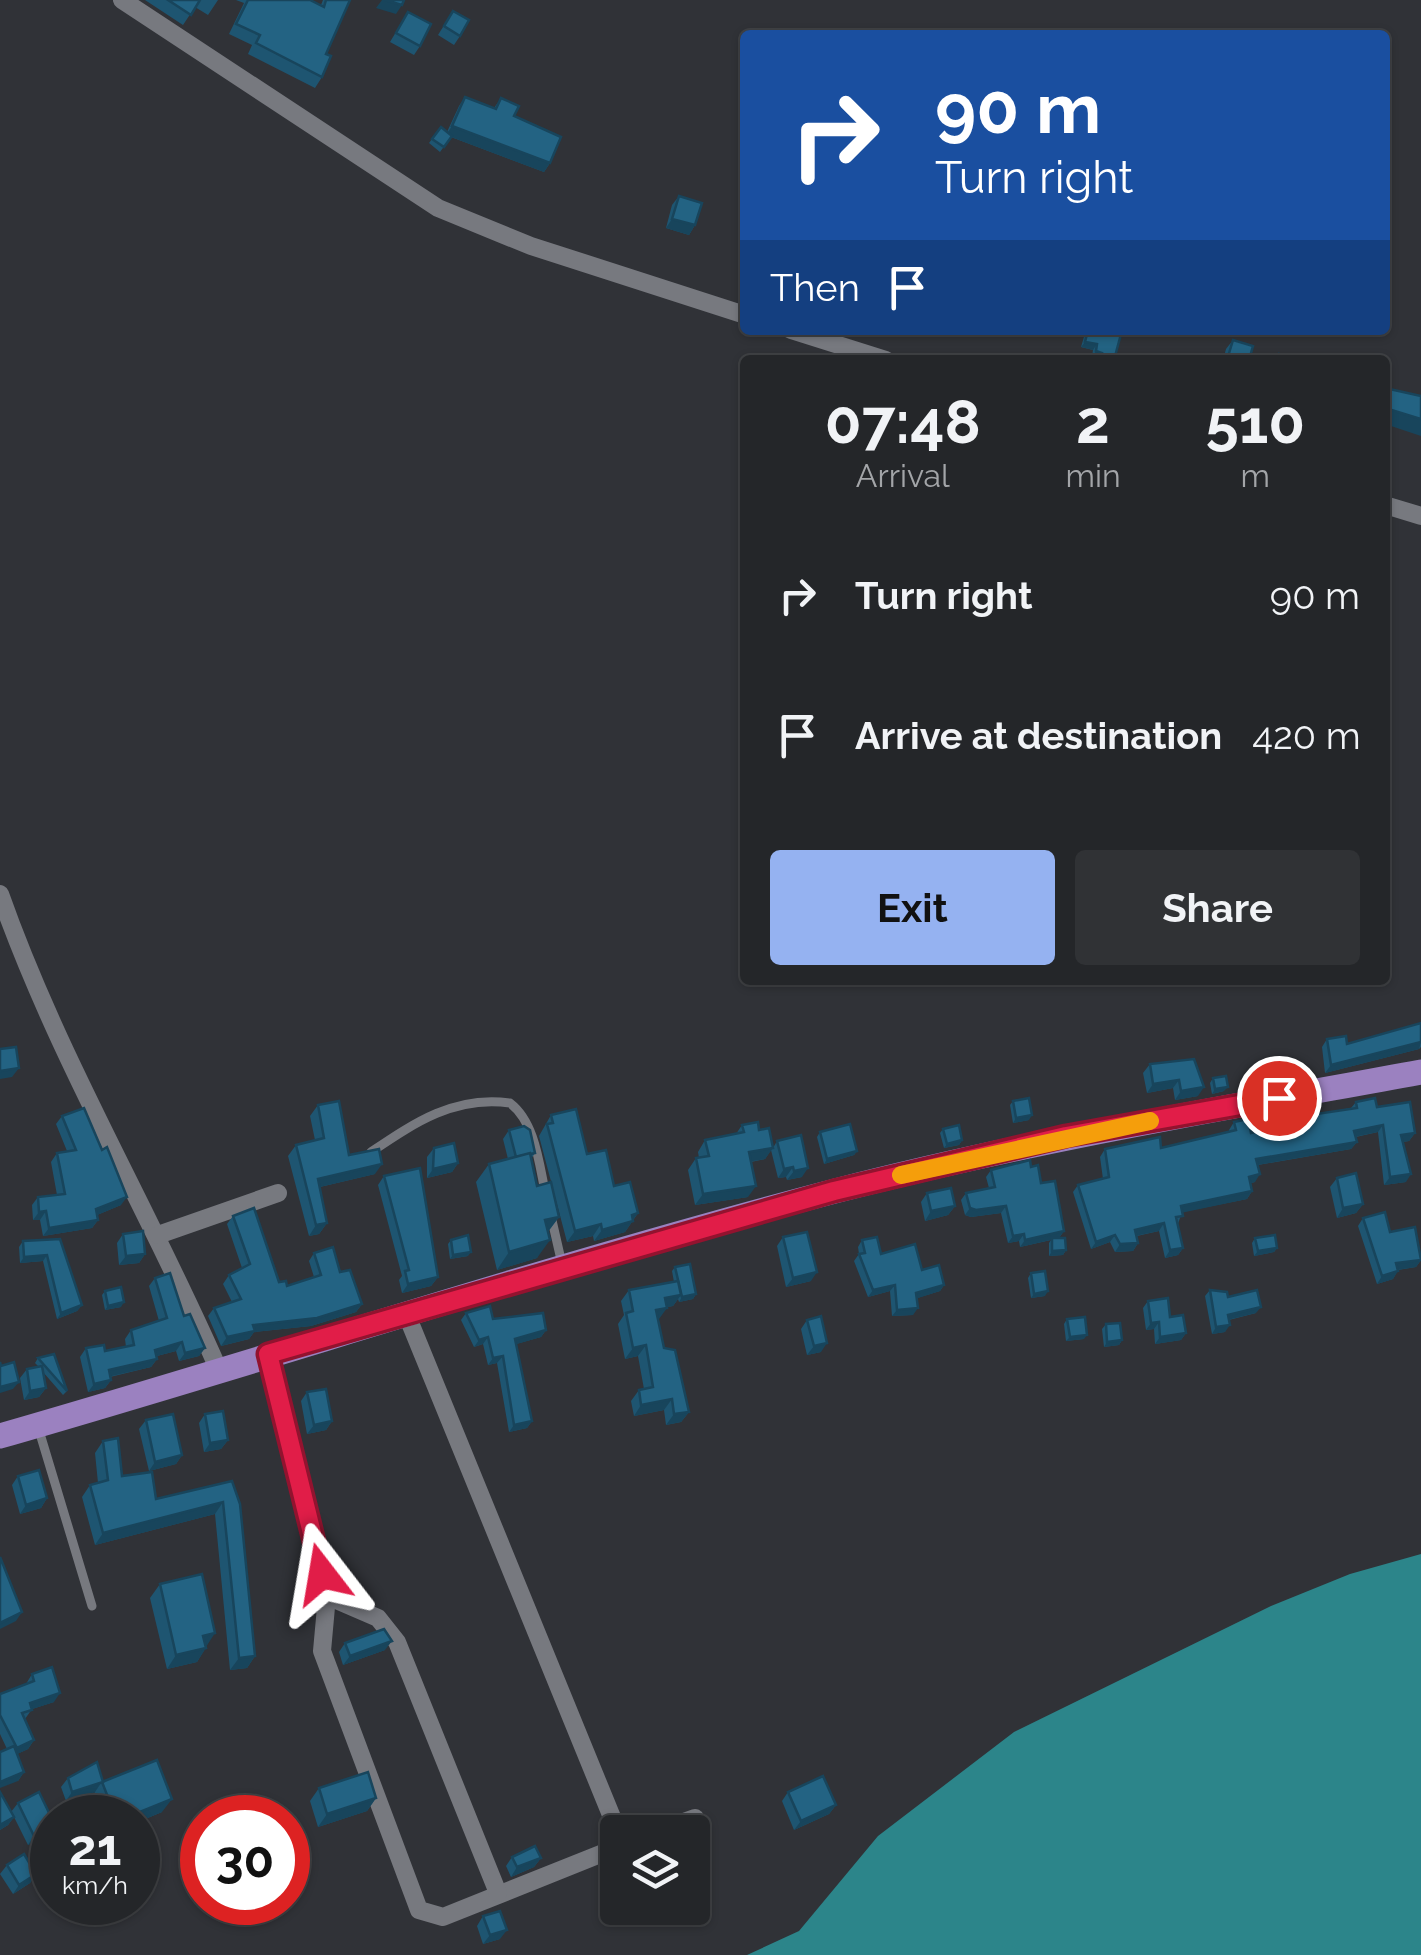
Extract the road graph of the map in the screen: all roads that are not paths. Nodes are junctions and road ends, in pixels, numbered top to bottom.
1 (122, 0) edge
2 (740, 313) edge
3 (807, 335) edge
4 (870, 355) edge
5 (1390, 507) edge
6 (1421, 516) edge
7 (0, 894) edge
8 (1421, 1072) edge
9 (371, 1152) edge
10 (278, 1193) dead end
11 (158, 1235) junction
12 (562, 1267) junction
13 (406, 1313) junction
14 (268, 1354) junction
15 (220, 1372) junction
16 (38, 1425) junction
17 (0, 1436) edge
18 (327, 1596) junction
19 (92, 1606) dead end
20 (611, 1815) edge
21 (600, 1854) edge
22 (498, 1893) junction

1 - 2 street
3 - 4 street
5 - 6 street
7 - 11 street
8 - 12 main road
9 - 12 lane
10 - 11 street
11 - 15 street
12 - 13 main road
13 - 14 main road
13 - 20 street
14 - 15 main road
14 - 18 street
15 - 16 main road
16 - 17 main road
16 - 19 lane
18 - 22 street
18 - 22 street
21 - 22 street

